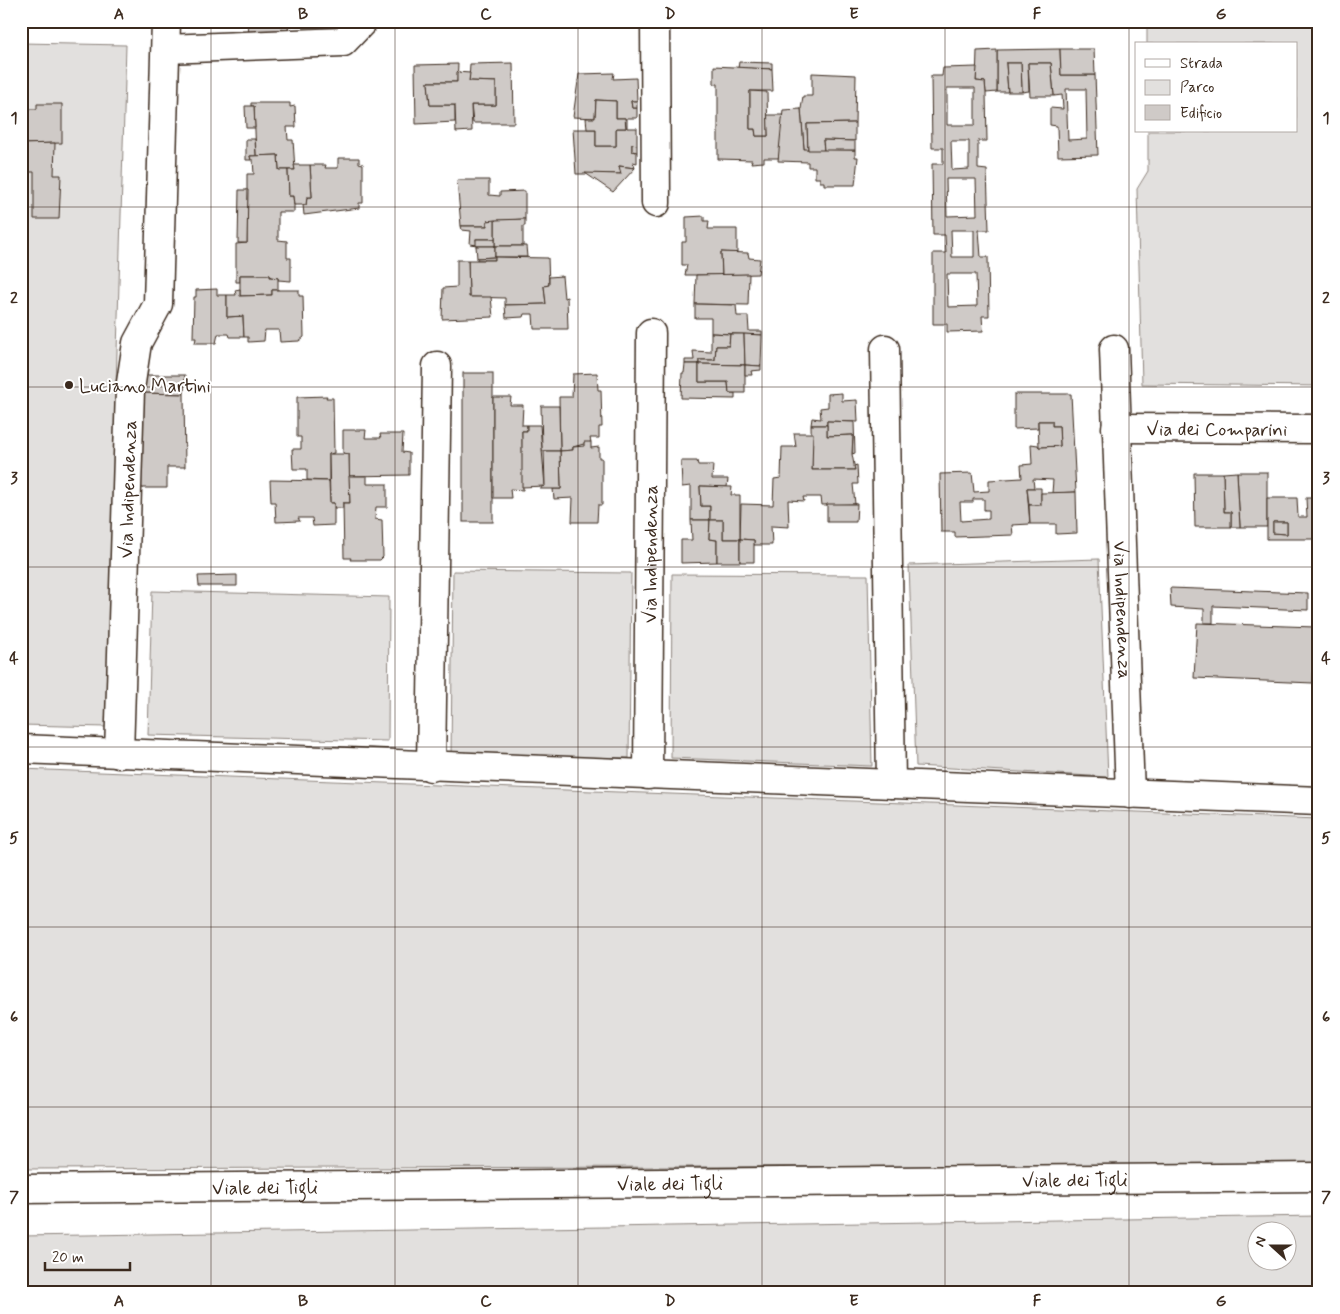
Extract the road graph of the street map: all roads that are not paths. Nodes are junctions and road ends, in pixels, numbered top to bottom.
1 (166, 21) edge
2 (363, 21) edge
3 (656, 21) edge
4 (166, 49) junction
5 (656, 204) dead end
6 (650, 333) dead end
7 (885, 349) dead end
8 (1114, 349) dead end
9 (437, 366) dead end
10 (1116, 428) junction
11 (1319, 429) edge
12 (21, 749) edge
13 (119, 754) junction
14 (431, 767) junction
15 (648, 774) junction
16 (891, 784) junction
17 (1130, 794) junction
18 (1319, 801) edge
19 (1319, 1176) edge
20 (21, 1188) edge

1 - 4 street, Via Indipendenza
2 - 4 street
3 - 5 street
4 - 13 street, Via Indipendenza
6 - 15 street, Via Indipendenza
7 - 16 street
8 - 10 street, Via Indipendenza
9 - 14 street
10 - 11 street, Via dei Comparini
10 - 17 street, Via Indipendenza
12 - 13 street
13 - 14 street
14 - 15 street
15 - 16 street
16 - 17 street
17 - 18 street
19 - 20 street, Viale dei Tigli

